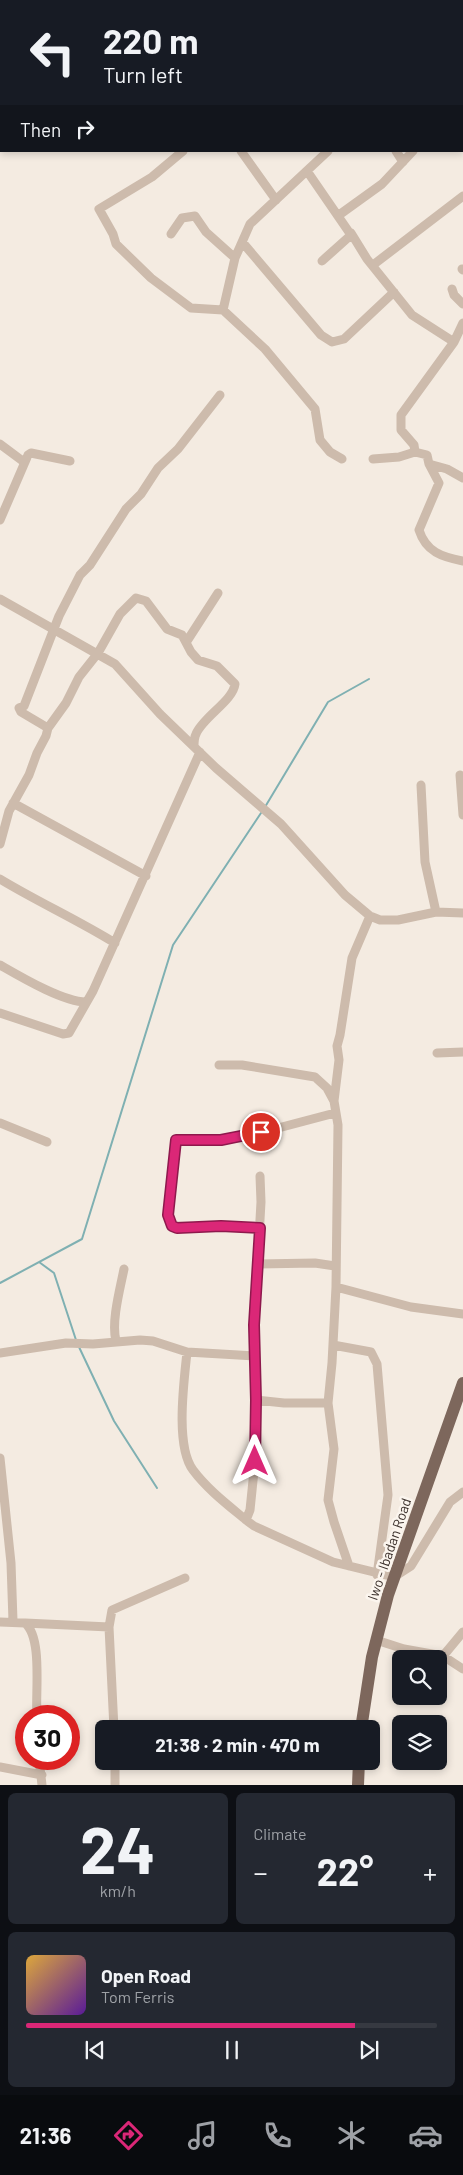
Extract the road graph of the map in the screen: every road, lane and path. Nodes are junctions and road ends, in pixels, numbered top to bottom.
1 (182, 152) edge
2 (242, 152) edge
3 (327, 152) edge
4 (397, 152) edge
5 (412, 152) edge
6 (403, 162) junction
7 (307, 171) junction
8 (463, 196) edge
9 (276, 200) junction
10 (339, 215) junction
11 (351, 233) junction
12 (171, 234) dead end
13 (243, 243) junction
14 (235, 258) junction
15 (322, 261) dead end
16 (373, 265) junction
17 (452, 289) dead end
18 (394, 292) junction
19 (463, 304) edge
20 (223, 310) junction
21 (463, 325) edge
22 (454, 342) junction
23 (220, 395) dead end
24 (0, 444) edge
25 (414, 452) junction
26 (342, 459) dead end
27 (373, 459) dead end
28 (70, 461) dead end
29 (24, 462) junction
30 (429, 464) junction
31 (463, 478) edge
32 (0, 520) edge
33 (463, 561) edge
34 (218, 593) dead end
35 (0, 599) edge
36 (53, 630) junction
37 (187, 641) junction
38 (98, 653) junction
39 (48, 728) junction
40 (197, 749) junction
41 (460, 775) dead end
42 (422, 785) dead end
43 (13, 803) junction
44 (463, 815) edge
45 (0, 844) edge
46 (146, 876) junction
47 (0, 879) edge
48 (436, 912) junction
49 (463, 913) edge
50 (370, 916) junction
51 (115, 943) junction
52 (0, 965) edge
53 (86, 1002) junction
54 (0, 1013) edge
55 (463, 1052) edge
56 (437, 1053) dead end
57 (219, 1065) dead end
58 (334, 1101) junction
59 (335, 1113) junction
60 (0, 1123) edge
61 (47, 1142) dead end
62 (260, 1176) dead end
63 (260, 1228) junction
64 (258, 1264) junction
65 (335, 1266) junction
66 (124, 1269) dead end
67 (336, 1287) junction
68 (463, 1314) edge
69 (116, 1341) junction
70 (332, 1346) junction
71 (187, 1352) junction
72 (0, 1353) edge
73 (255, 1356) junction
74 (463, 1383) edge
75 (256, 1400) junction
76 (328, 1403) junction
77 (0, 1458) edge
78 (463, 1492) edge
79 (246, 1520) junction
80 (4, 1534) edge
81 (349, 1566) junction
82 (377, 1575) junction
83 (185, 1578) dead end
84 (394, 1578) junction
85 (13, 1621) junction
86 (0, 1622) edge
87 (25, 1623) junction
88 (109, 1627) junction
89 (463, 1632) edge
90 (376, 1640) junction
91 (410, 1650) edge
92 (447, 1651) edge
93 (447, 1659) edge
94 (463, 1669) edge
95 (37, 1705) edge
96 (114, 1720) edge
97 (362, 1720) edge
98 (0, 1767) edge
99 (41, 1770) edge
100 (115, 1770) edge
101 (359, 1770) edge
102 (42, 1775) junction
103 (42, 1785) edge
104 (115, 1785) edge
105 (358, 1785) edge

1 - 20 street
2 - 9 street
3 - 7 street
4 - 6 street
5 - 6 street
6 - 10 street
7 - 9 street
7 - 10 street
8 - 16 street
9 - 13 street
10 - 11 street
11 - 15 street
11 - 16 street
12 - 14 street
13 - 14 street
13 - 18 street
14 - 20 street
16 - 18 street
17 - 19 street
18 - 22 street
20 - 26 street
21 - 22 street
22 - 25 street
23 - 36 street
24 - 29 street
25 - 27 street
25 - 30 street
28 - 29 street
29 - 32 street
30 - 31 street
30 - 33 street
34 - 37 street
35 - 36 street
36 - 38 street
36 - 39 street
37 - 38 street
37 - 40 street
38 - 39 street
38 - 40 street
39 - 43 street
40 - 46 street
40 - 50 street
41 - 44 street
42 - 48 street
43 - 45 street
43 - 46 street
46 - 51 street
47 - 51 street
48 - 49 street
48 - 50 street
50 - 58 street
51 - 53 street
52 - 53 street
53 - 54 street
55 - 56 street
57 - 58 street
58 - 59 street
59 - 63 street
59 - 65 street
60 - 61 street
62 - 63 street
63 - 64 street
64 - 65 street
64 - 73 street
65 - 67 street
66 - 69 street
67 - 68 street
67 - 70 street
69 - 71 street
69 - 72 street
70 - 76 street
70 - 82 street
71 - 73 street
71 - 79 street
73 - 75 street
74 - 84 main road, Iwo - Ibadan Road
75 - 76 street
75 - 79 street
76 - 81 street
77 - 80 street
78 - 84 street
79 - 81 street
80 - 85 street
81 - 82 street
82 - 84 street
83 - 88 street
84 - 90 main road, Iwo - Ibadan Road
85 - 86 street
85 - 87 street
87 - 88 street
87 - 95 street
88 - 96 street
89 - 92 street
90 - 91 street
90 - 97 main road, Iwo - Ibadan Road
93 - 94 street
98 - 102 street
99 - 102 street
100 - 104 street
101 - 105 main road
102 - 103 street

